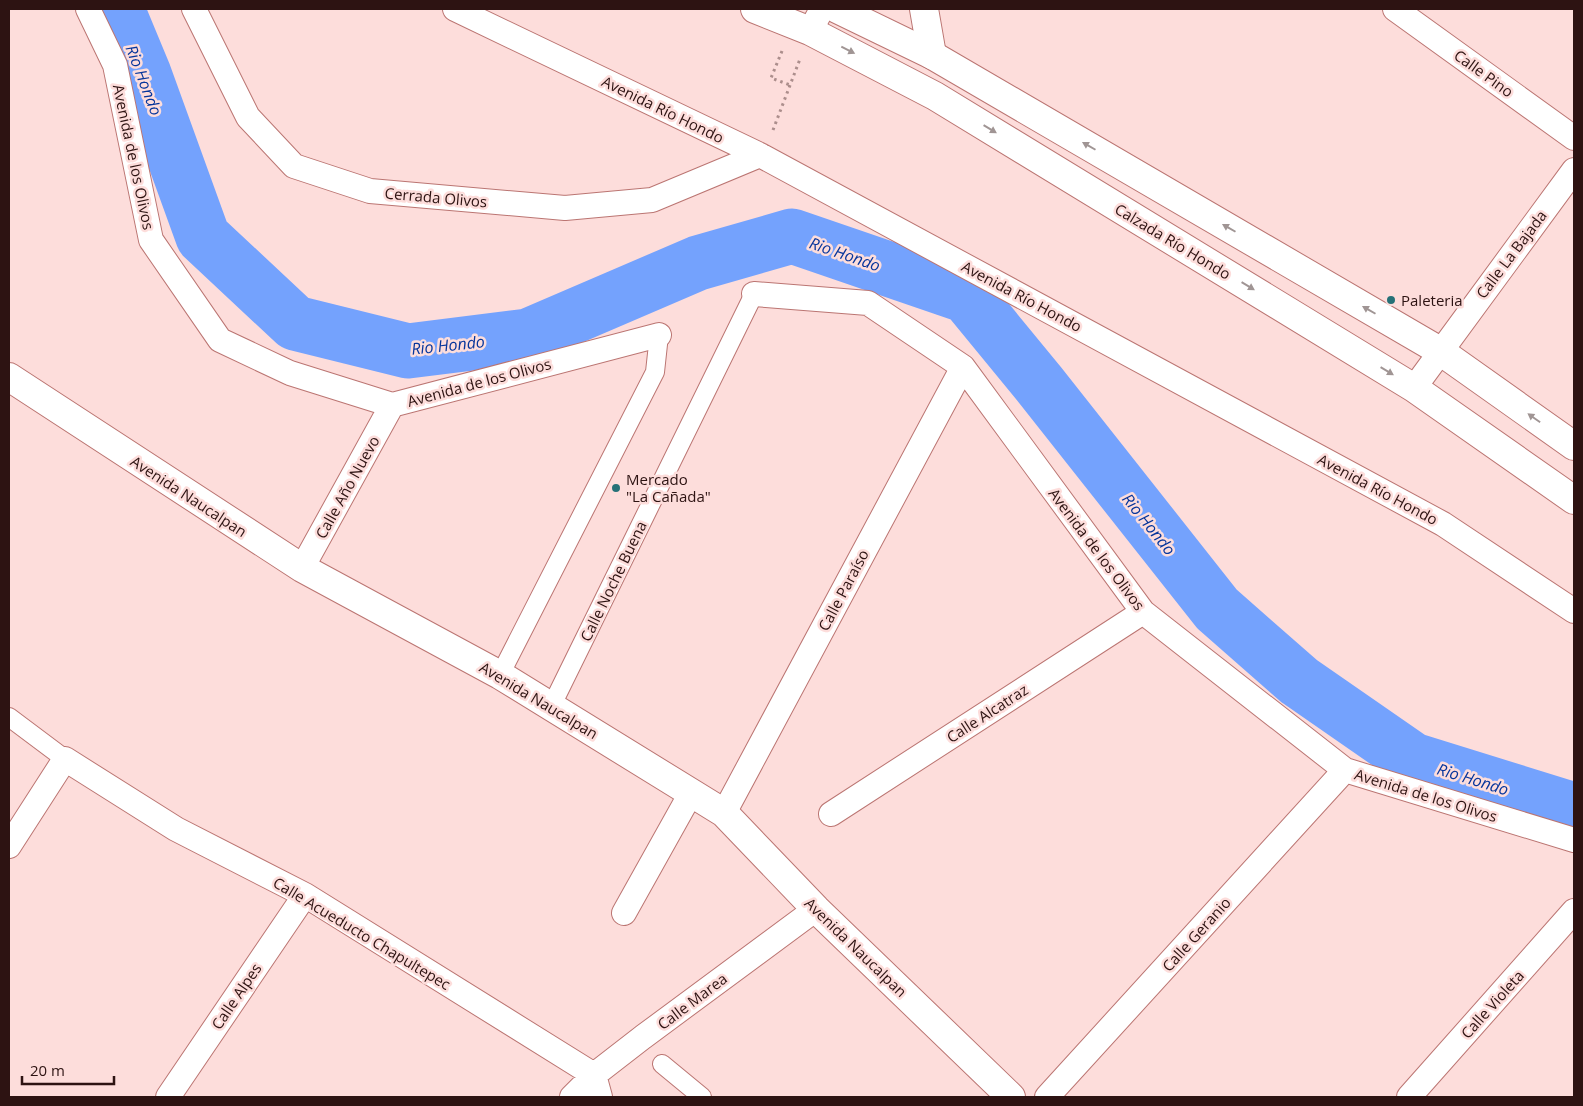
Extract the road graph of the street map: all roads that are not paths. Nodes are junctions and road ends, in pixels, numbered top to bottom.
1 (88, 9) edge
2 (194, 9) edge
3 (455, 9) edge
4 (755, 9) edge
5 (837, 9) edge
6 (924, 9) edge
7 (1395, 9) edge
8 (816, 20) edge
9 (932, 55) junction
10 (1574, 138) edge
11 (760, 155) junction
12 (1574, 170) edge
13 (754, 294) joint
14 (659, 335) joint
15 (1440, 351) junction
16 (963, 367) junction
17 (9, 377) edge
18 (1414, 388) junction
19 (392, 405) junction
20 (1574, 446) edge
21 (1574, 500) edge
22 (302, 568) junction
23 (1574, 611) edge
24 (1143, 612) junction
25 (500, 675) junction
26 (551, 707) junction
27 (9, 717) edge
28 (65, 758) junction
29 (1346, 770) junction
30 (691, 793) junction
31 (724, 813) junction
32 (830, 814) dead end
33 (1574, 840) edge
34 (9, 846) edge
35 (305, 895) junction
36 (816, 909) junction
37 (1574, 911) edge
38 (624, 913) dead end
39 (662, 1064) dead end
40 (597, 1086) edge
41 (168, 1097) edge
42 (572, 1097) edge
43 (702, 1097) edge
44 (1011, 1097) edge
45 (1047, 1097) edge
46 (1410, 1097) edge

1 - 19 street, Avenida de los Olivos
2 - 11 street, Cerrada Olivos
3 - 11 street, Avenida Río Hondo
4 - 8 main road, Calzada Río Hondo
5 - 9 main road
6 - 9 main road
7 - 10 street, Calle Pino
8 -> 18 main road, Calzada Río Hondo
15 -> 9 main road
11 - 23 street, Avenida Río Hondo
12 - 15 street, Calle La Bajada
13 - 16 street, Avenida de los Olivos
13 - 26 street, Calle Noche Buena
14 - 19 street, Avenida de los Olivos
14 - 25 street
15 - 18 street, Calle La Bajada
20 -> 15 main road
16 - 24 street, Avenida de los Olivos
16 - 31 street, Calle Paraíso
17 - 22 main road, Avenida Naucalpan
18 - 21 main road, Calzada Río Hondo
19 - 22 street, Calle Año Nuevo
22 - 25 main road, Avenida Naucalpan
24 - 29 street, Avenida de los Olivos
24 - 32 street, Calle Alcatraz
25 - 26 main road, Avenida Naucalpan
26 - 30 main road, Avenida Naucalpan
27 - 28 street, Calle Acueducto Chapultepec
28 - 34 street
28 - 35 street, Calle Acueducto Chapultepec
29 - 33 street, Avenida de los Olivos
29 - 45 street, Calle Geranio
30 - 31 main road, Avenida Naucalpan
30 - 38 street
31 - 36 main road, Avenida Naucalpan
35 - 40 street, Calle Acueducto Chapultepec
35 - 41 street, Calle Alpes
36 - 40 street, Calle Marea
36 - 44 main road, Avenida Naucalpan
37 - 46 street, Calle Violeta
39 - 43 street
40 - 42 street, Calle Marea

